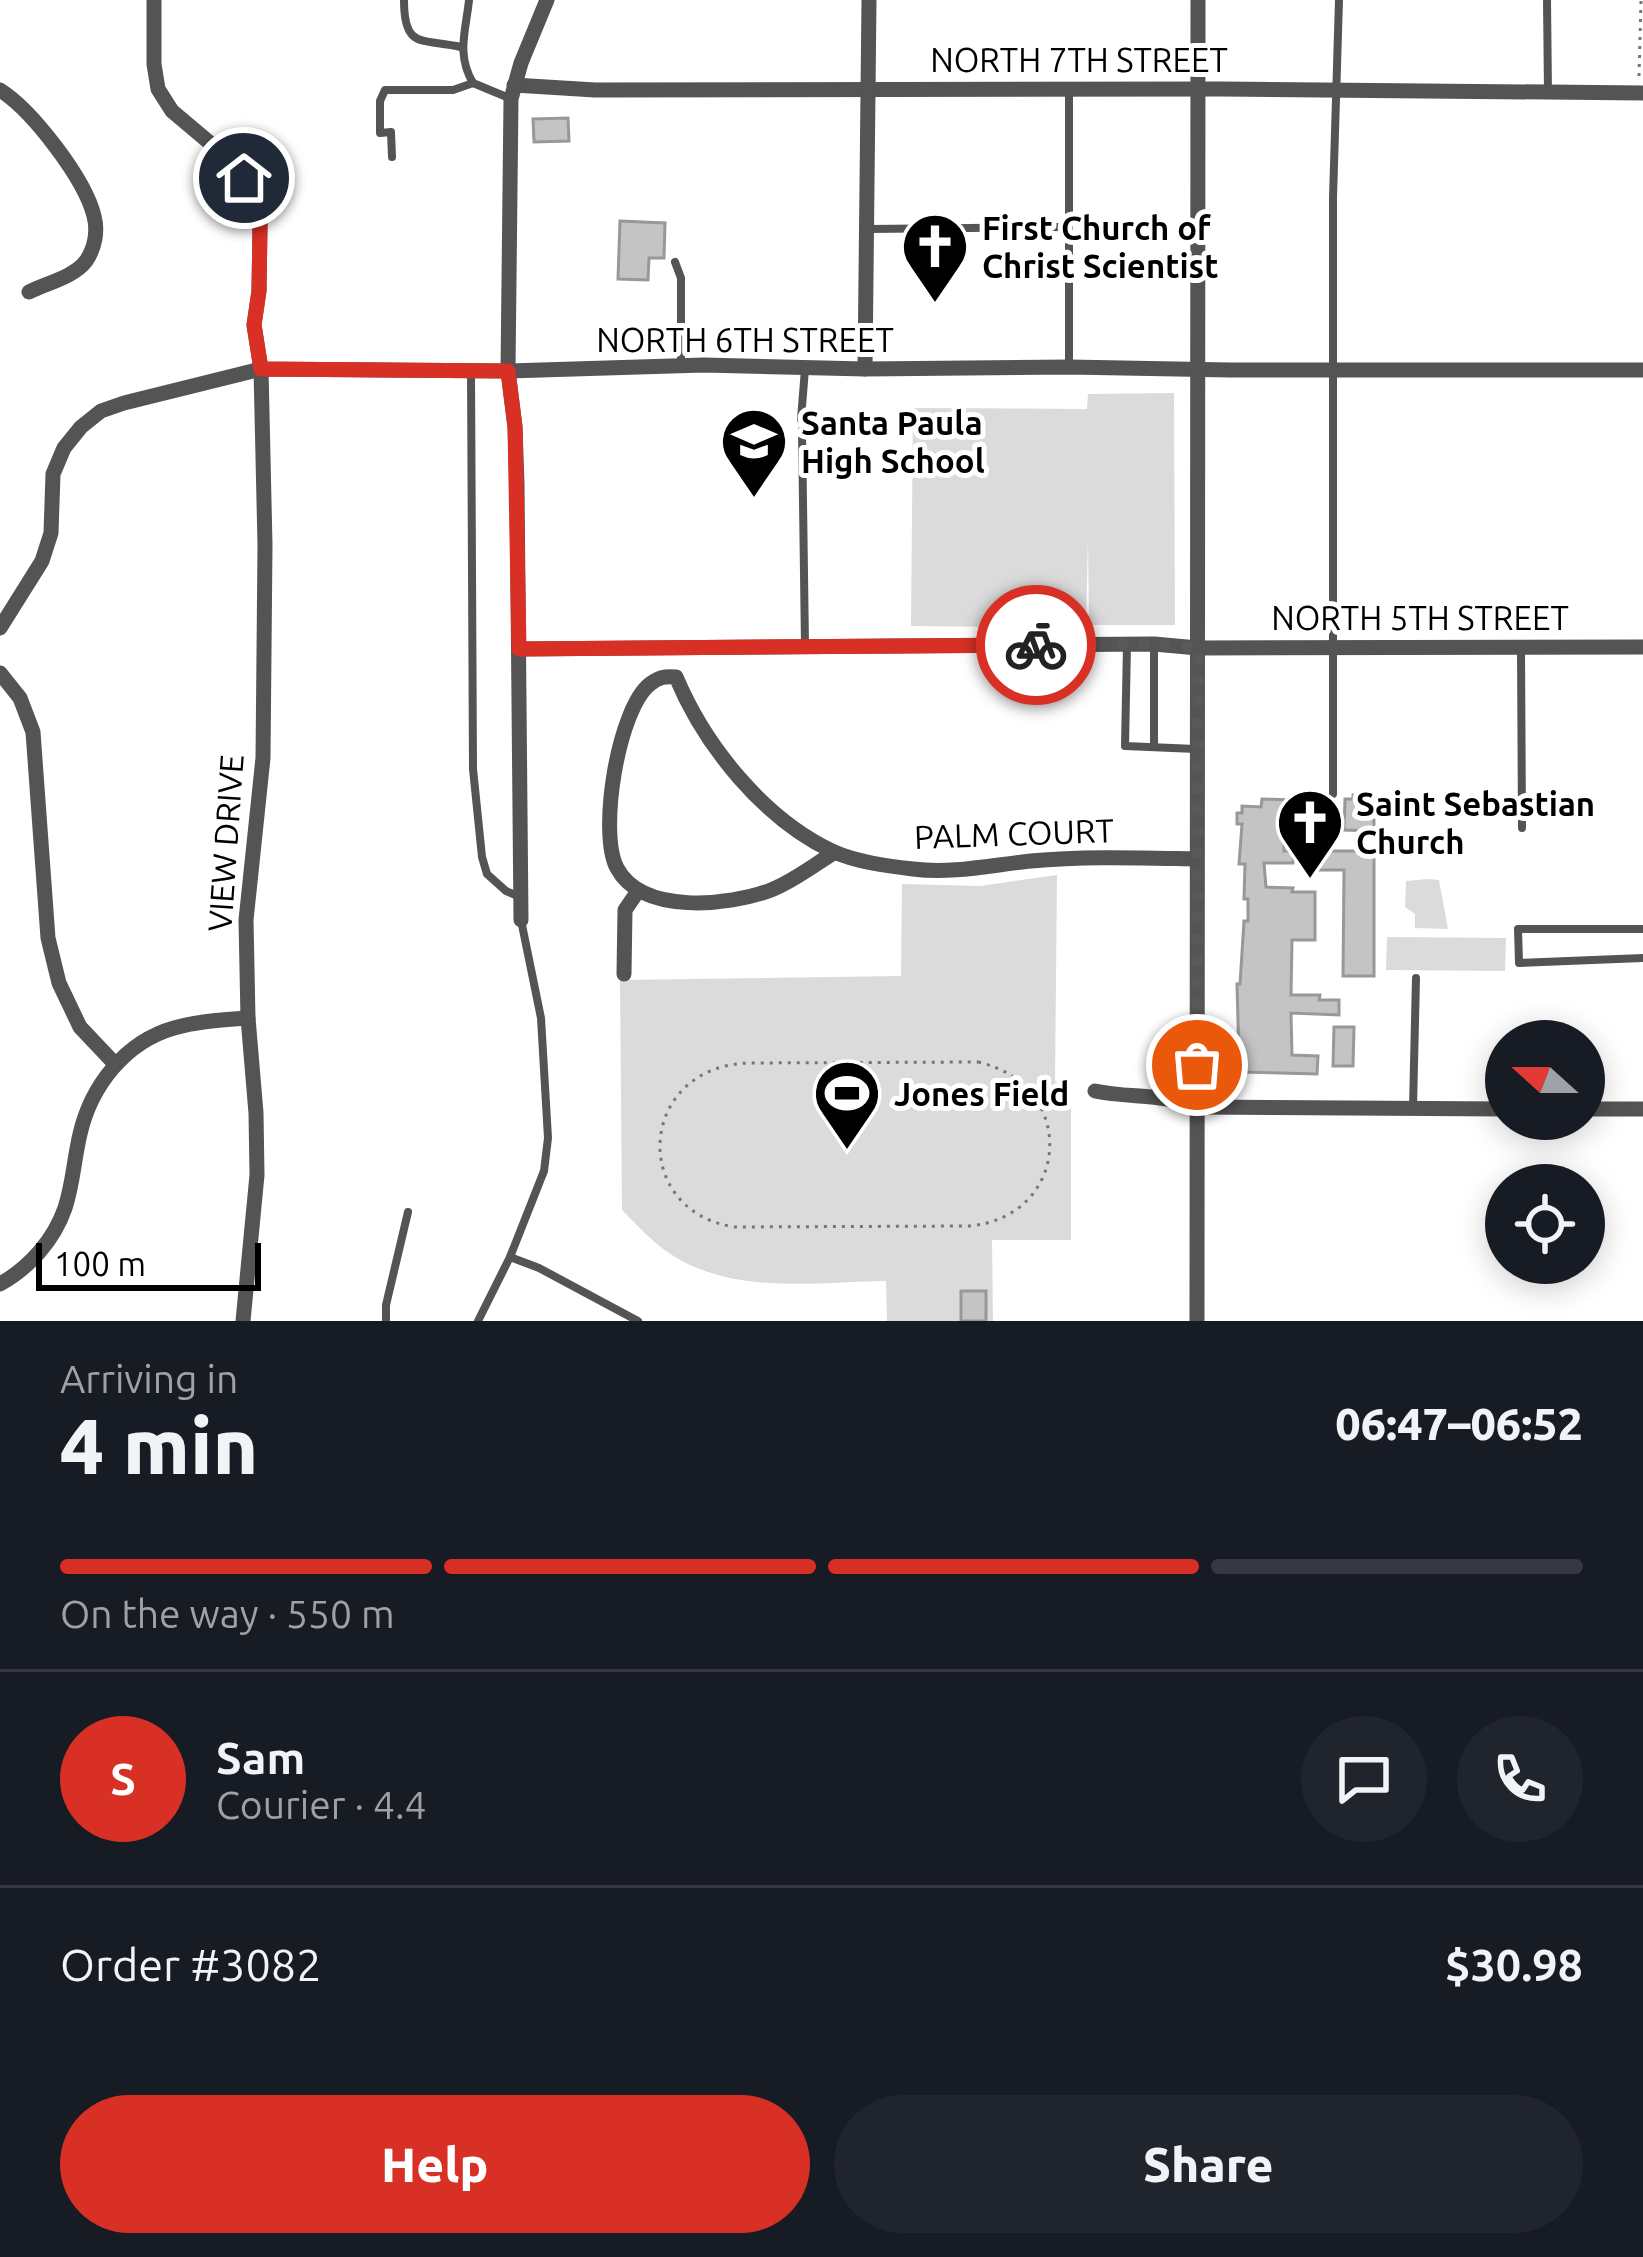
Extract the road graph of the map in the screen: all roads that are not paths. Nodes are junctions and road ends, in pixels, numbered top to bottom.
1 (154, 0) edge
2 (404, 0) edge
3 (469, 0) edge
4 (547, 0) edge
5 (869, 0) edge
6 (1198, 0) edge
7 (1339, 0) edge
8 (1547, 0) edge
9 (460, 47) junction
10 (472, 83) junction
11 (1642, 87) edge
12 (1069, 88) junction
13 (870, 89) junction
14 (0, 90) edge
15 (1198, 90) junction
16 (1334, 91) junction
17 (513, 92) junction
18 (1548, 92) junction
19 (392, 157) dead end
20 (1067, 227) junction
21 (866, 229) junction
22 (675, 262) dead end
23 (29, 292) dead end
24 (681, 365) junction
25 (1069, 367) junction
26 (805, 368) junction
27 (261, 369) junction
28 (865, 369) junction
29 (1334, 369) junction
30 (1198, 370) junction
31 (1643, 370) edge
32 (471, 371) junction
33 (508, 371) junction
34 (801, 419) dead end
35 (802, 430) dead end
36 (0, 628) edge
37 (1127, 644) junction
38 (1154, 644) junction
39 (805, 645) junction
40 (1521, 645) junction
41 (1331, 647) junction
42 (1643, 647) edge
43 (1198, 648) junction
44 (519, 649) junction
45 (0, 673) edge
46 (1154, 747) junction
47 (1196, 749) junction
48 (1333, 794) dead end
49 (1522, 828) dead end
50 (835, 852) junction
51 (1196, 859) junction
52 (638, 891) junction
53 (520, 897) junction
54 (521, 920) joint
55 (1643, 928) edge
56 (1643, 958) edge
57 (624, 974) dead end
58 (1416, 978) dead end
59 (248, 1018) junction
60 (115, 1064) junction
61 (1095, 1091) dead end
62 (1198, 1107) junction
63 (1412, 1109) junction
64 (1485, 1109) edge
65 (1605, 1109) edge
66 (1643, 1109) edge
67 (408, 1212) dead end
68 (510, 1257) junction
69 (0, 1284) edge
70 (243, 1321) edge
71 (386, 1321) edge
72 (478, 1321) edge
73 (638, 1321) edge
74 (1197, 1321) edge

1 - 27 street, VIEW DRIVE
2 - 9 lane
3 - 9 lane
4 - 17 street
5 - 13 street
6 - 15 street
7 - 16 lane
8 - 18 lane
9 - 10 lane
10 - 17 lane
10 - 19 lane
11 - 18 street, NORTH 7TH STREET
12 - 13 street, NORTH 7TH STREET
12 - 15 street, NORTH 7TH STREET
12 - 20 lane
13 - 17 street, NORTH 7TH STREET
13 - 21 street
14 - 23 street
15 - 16 street, NORTH 7TH STREET
15 - 30 street
16 - 18 street, NORTH 7TH STREET
16 - 29 lane
17 - 33 street
20 - 21 lane
20 - 25 lane
21 - 28 street
22 - 24 lane
24 - 26 street, NORTH 6TH STREET
24 - 33 street, NORTH 6TH STREET
25 - 28 street, NORTH 6TH STREET
25 - 30 street, NORTH 6TH STREET
26 - 28 street, NORTH 6TH STREET
26 - 34 lane
27 - 32 street, NORTH 6TH STREET
27 - 36 street, NORTH 6TH STREET
27 - 59 street, VIEW DRIVE
29 - 30 street, NORTH 6TH STREET
29 - 31 street, NORTH 6TH STREET
29 - 41 lane
30 - 43 street
32 - 33 street, NORTH 6TH STREET
32 - 53 lane
33 - 44 street
35 - 39 lane
37 - 38 street, NORTH 5TH STREET
37 - 39 street, NORTH 5TH STREET
37 - 46 lane
38 - 43 street, NORTH 5TH STREET
38 - 46 lane
39 - 44 street, NORTH 5TH STREET
40 - 41 street, NORTH 5TH STREET
40 - 42 street, NORTH 5TH STREET
40 - 49 lane
41 - 43 street, NORTH 5TH STREET
41 - 48 lane
43 - 47 street
44 - 53 street
45 - 60 street
46 - 47 lane
47 - 51 street
50 - 51 street, PALM COURT
50 - 52 street
50 - 52 street, PALM COURT
51 - 62 street
52 - 57 street
53 - 54 street
54 - 68 lane
55 - 56 lane
58 - 63 lane
59 - 60 street
59 - 70 street, VIEW DRIVE
60 - 69 street
61 - 62 street
62 - 63 street
62 - 74 street
63 - 64 street
65 - 66 street
67 - 71 lane
68 - 72 lane
68 - 73 lane

